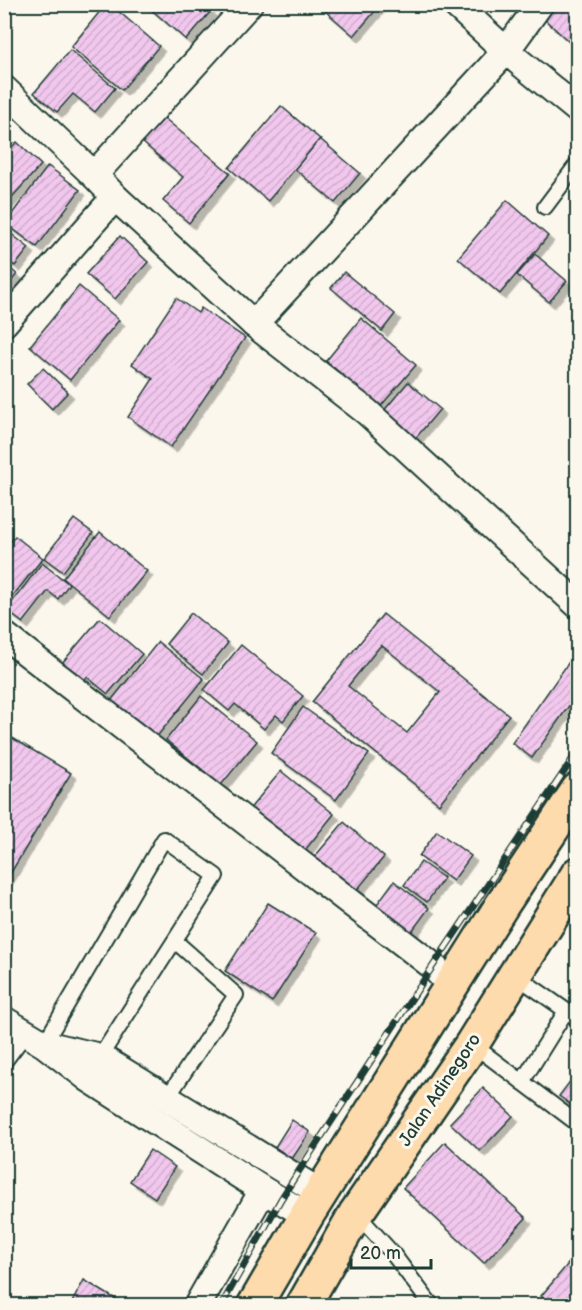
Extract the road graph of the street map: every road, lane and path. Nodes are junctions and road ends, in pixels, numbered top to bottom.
1 (249, 4) edge
2 (455, 4) edge
3 (540, 4) edge
4 (506, 51) junction
5 (4, 89) edge
6 (578, 110) edge
7 (578, 163) edge
8 (94, 175) junction
9 (115, 197) junction
10 (545, 207) dead end
11 (4, 323) edge
12 (254, 324) junction
13 (578, 605) edge
14 (4, 635) edge
15 (578, 790) edge
16 (578, 874) edge
17 (175, 940) junction
18 (515, 975) junction
19 (452, 986) junction
20 (572, 1015) edge
21 (25, 1032) edge
22 (472, 1044) junction
23 (4, 1062) edge
24 (94, 1067) junction
25 (522, 1082) junction
26 (167, 1098) junction
27 (578, 1124) edge
28 (231, 1137) junction
29 (217, 1160) junction
30 (263, 1190) junction
31 (314, 1204) junction
32 (356, 1213) junction
33 (196, 1305) edge
34 (254, 1305) edge
35 (303, 1305) edge
36 (432, 1305) edge

1 - 8 street
2 - 4 street
3 - 4 street
4 - 6 street
4 - 12 street
5 - 8 street
7 - 10 lane
8 - 9 street
9 - 11 street
9 - 12 street
12 - 13 street
14 - 19 street
15 - 19 highway
16 - 18 highway, Jalan Adinegoro
17 - 21 lane
17 - 24 lane
17 - 26 lane
18 - 20 lane
18 - 22 highway, Jalan Adinegoro
19 - 31 highway
20 - 25 lane
21 - 23 lane
21 - 24 street
22 - 25 lane
22 - 32 highway, Jalan Adinegoro
24 - 26 street
24 - 29 street
25 - 27 lane
26 - 28 street
28 - 29 street
28 - 31 street
29 - 30 street
30 - 31 street
30 - 33 street
31 - 34 highway
32 - 35 highway, Jalan Adinegoro
32 - 36 lane

